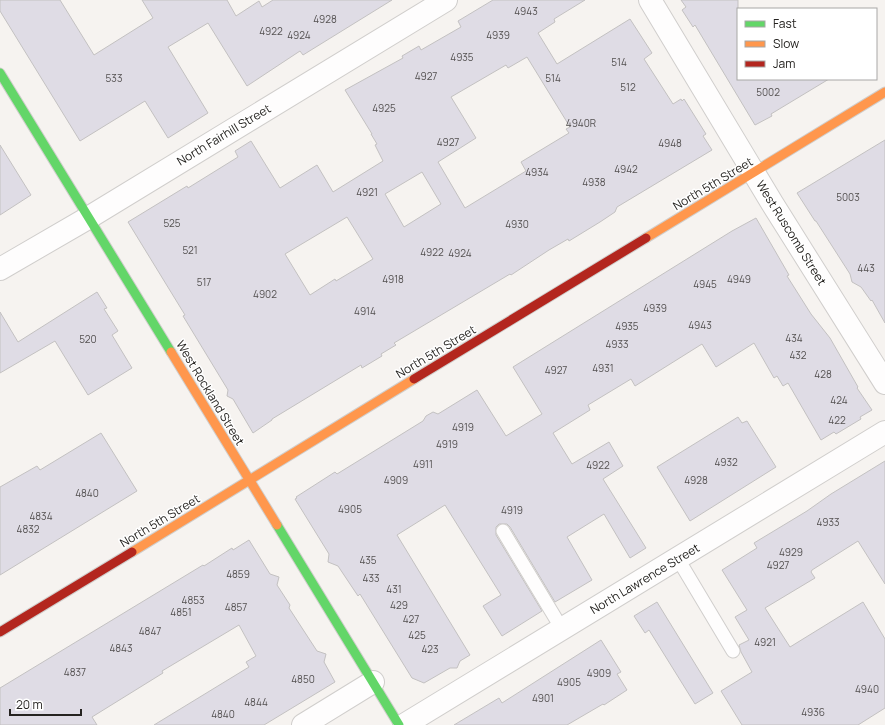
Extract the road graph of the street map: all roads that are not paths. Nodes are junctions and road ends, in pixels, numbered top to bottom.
1 (446, 0) edge
2 (650, 0) edge
3 (0, 73) edge
4 (885, 92) edge
5 (754, 173) junction
6 (88, 218) junction
7 (0, 269) edge
8 (885, 383) edge
9 (885, 432) edge
10 (249, 480) junction
11 (503, 532) dead end
12 (678, 559) junction
13 (562, 629) junction
14 (0, 632) edge
15 (733, 651) dead end
16 (373, 682) junction
17 (303, 725) edge
18 (399, 725) edge
19 (404, 725) edge

1 - 6 street, North Fairhill Street
2 - 5 street, West Ruscomb Street
3 - 6 street, West Rockland Street
4 - 5 street, North 5th Street
5 - 8 street, West Ruscomb Street
5 - 10 street, North 5th Street
6 - 7 street, North Fairhill Street
6 - 10 street, West Rockland Street
9 - 12 street, North Lawrence Street
10 - 14 street, North 5th Street
10 - 16 street, West Rockland Street
11 - 13 lane
12 - 13 street, North Lawrence Street
12 - 15 lane
13 - 19 street, North Lawrence Street
16 - 17 street
16 - 18 street, West Rockland Street

